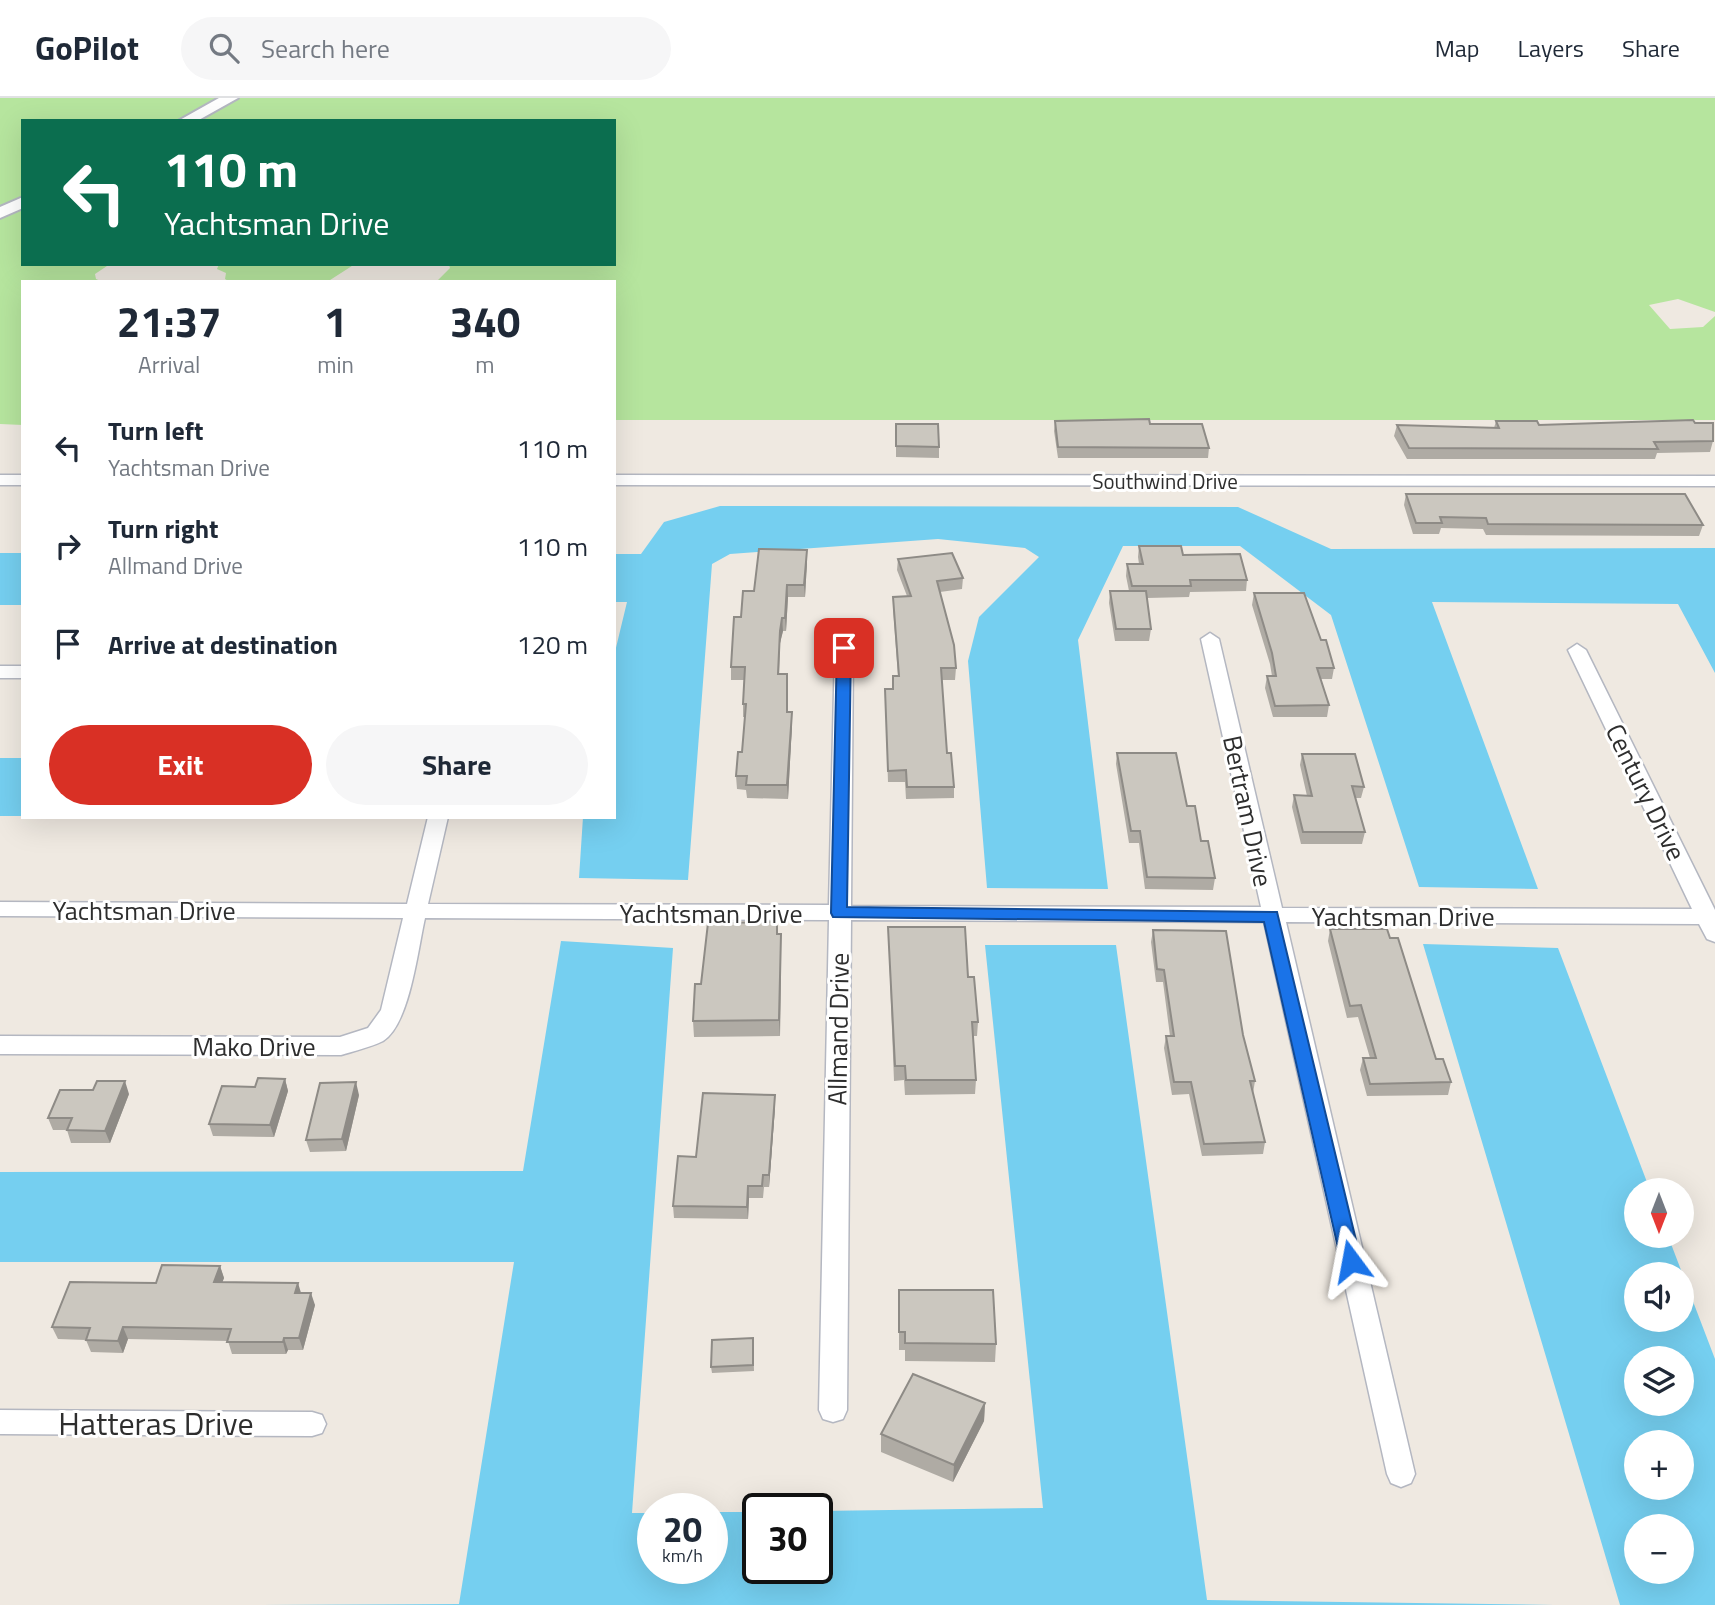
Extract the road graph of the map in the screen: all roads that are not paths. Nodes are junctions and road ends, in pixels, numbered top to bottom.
1 (231, 98) edge
2 (189, 119) edge
3 (21, 203) edge
4 (0, 213) edge
5 (0, 480) edge
6 (21, 480) edge
7 (616, 480) edge
8 (1715, 481) edge
9 (1210, 639) dead end
10 (844, 648) dead end
11 (1577, 650) dead end
12 (0, 672) edge
13 (21, 672) edge
14 (438, 819) edge
15 (0, 909) edge
16 (415, 912) junction
17 (839, 913) junction
18 (1271, 916) junction
19 (1712, 922) edge
20 (0, 1045) edge
21 (833, 1410) dead end
22 (0, 1422) edge
23 (313, 1423) dead end
24 (1401, 1474) dead end

1 - 2 street
3 - 4 street
5 - 6 street
7 - 8 street, Southwind Drive
9 - 18 street, Bertram Drive
10 - 17 street, Allmand Drive
11 - 19 street, Century Drive
12 - 13 street
14 - 16 street, Mako Drive
15 - 16 street, Yachtsman Drive
16 - 17 street, Yachtsman Drive
16 - 20 street, Mako Drive
17 - 18 street, Yachtsman Drive
17 - 21 street, Allmand Drive
18 - 19 street, Yachtsman Drive
18 - 24 street, Bertram Drive
22 - 23 street, Hatteras Drive

